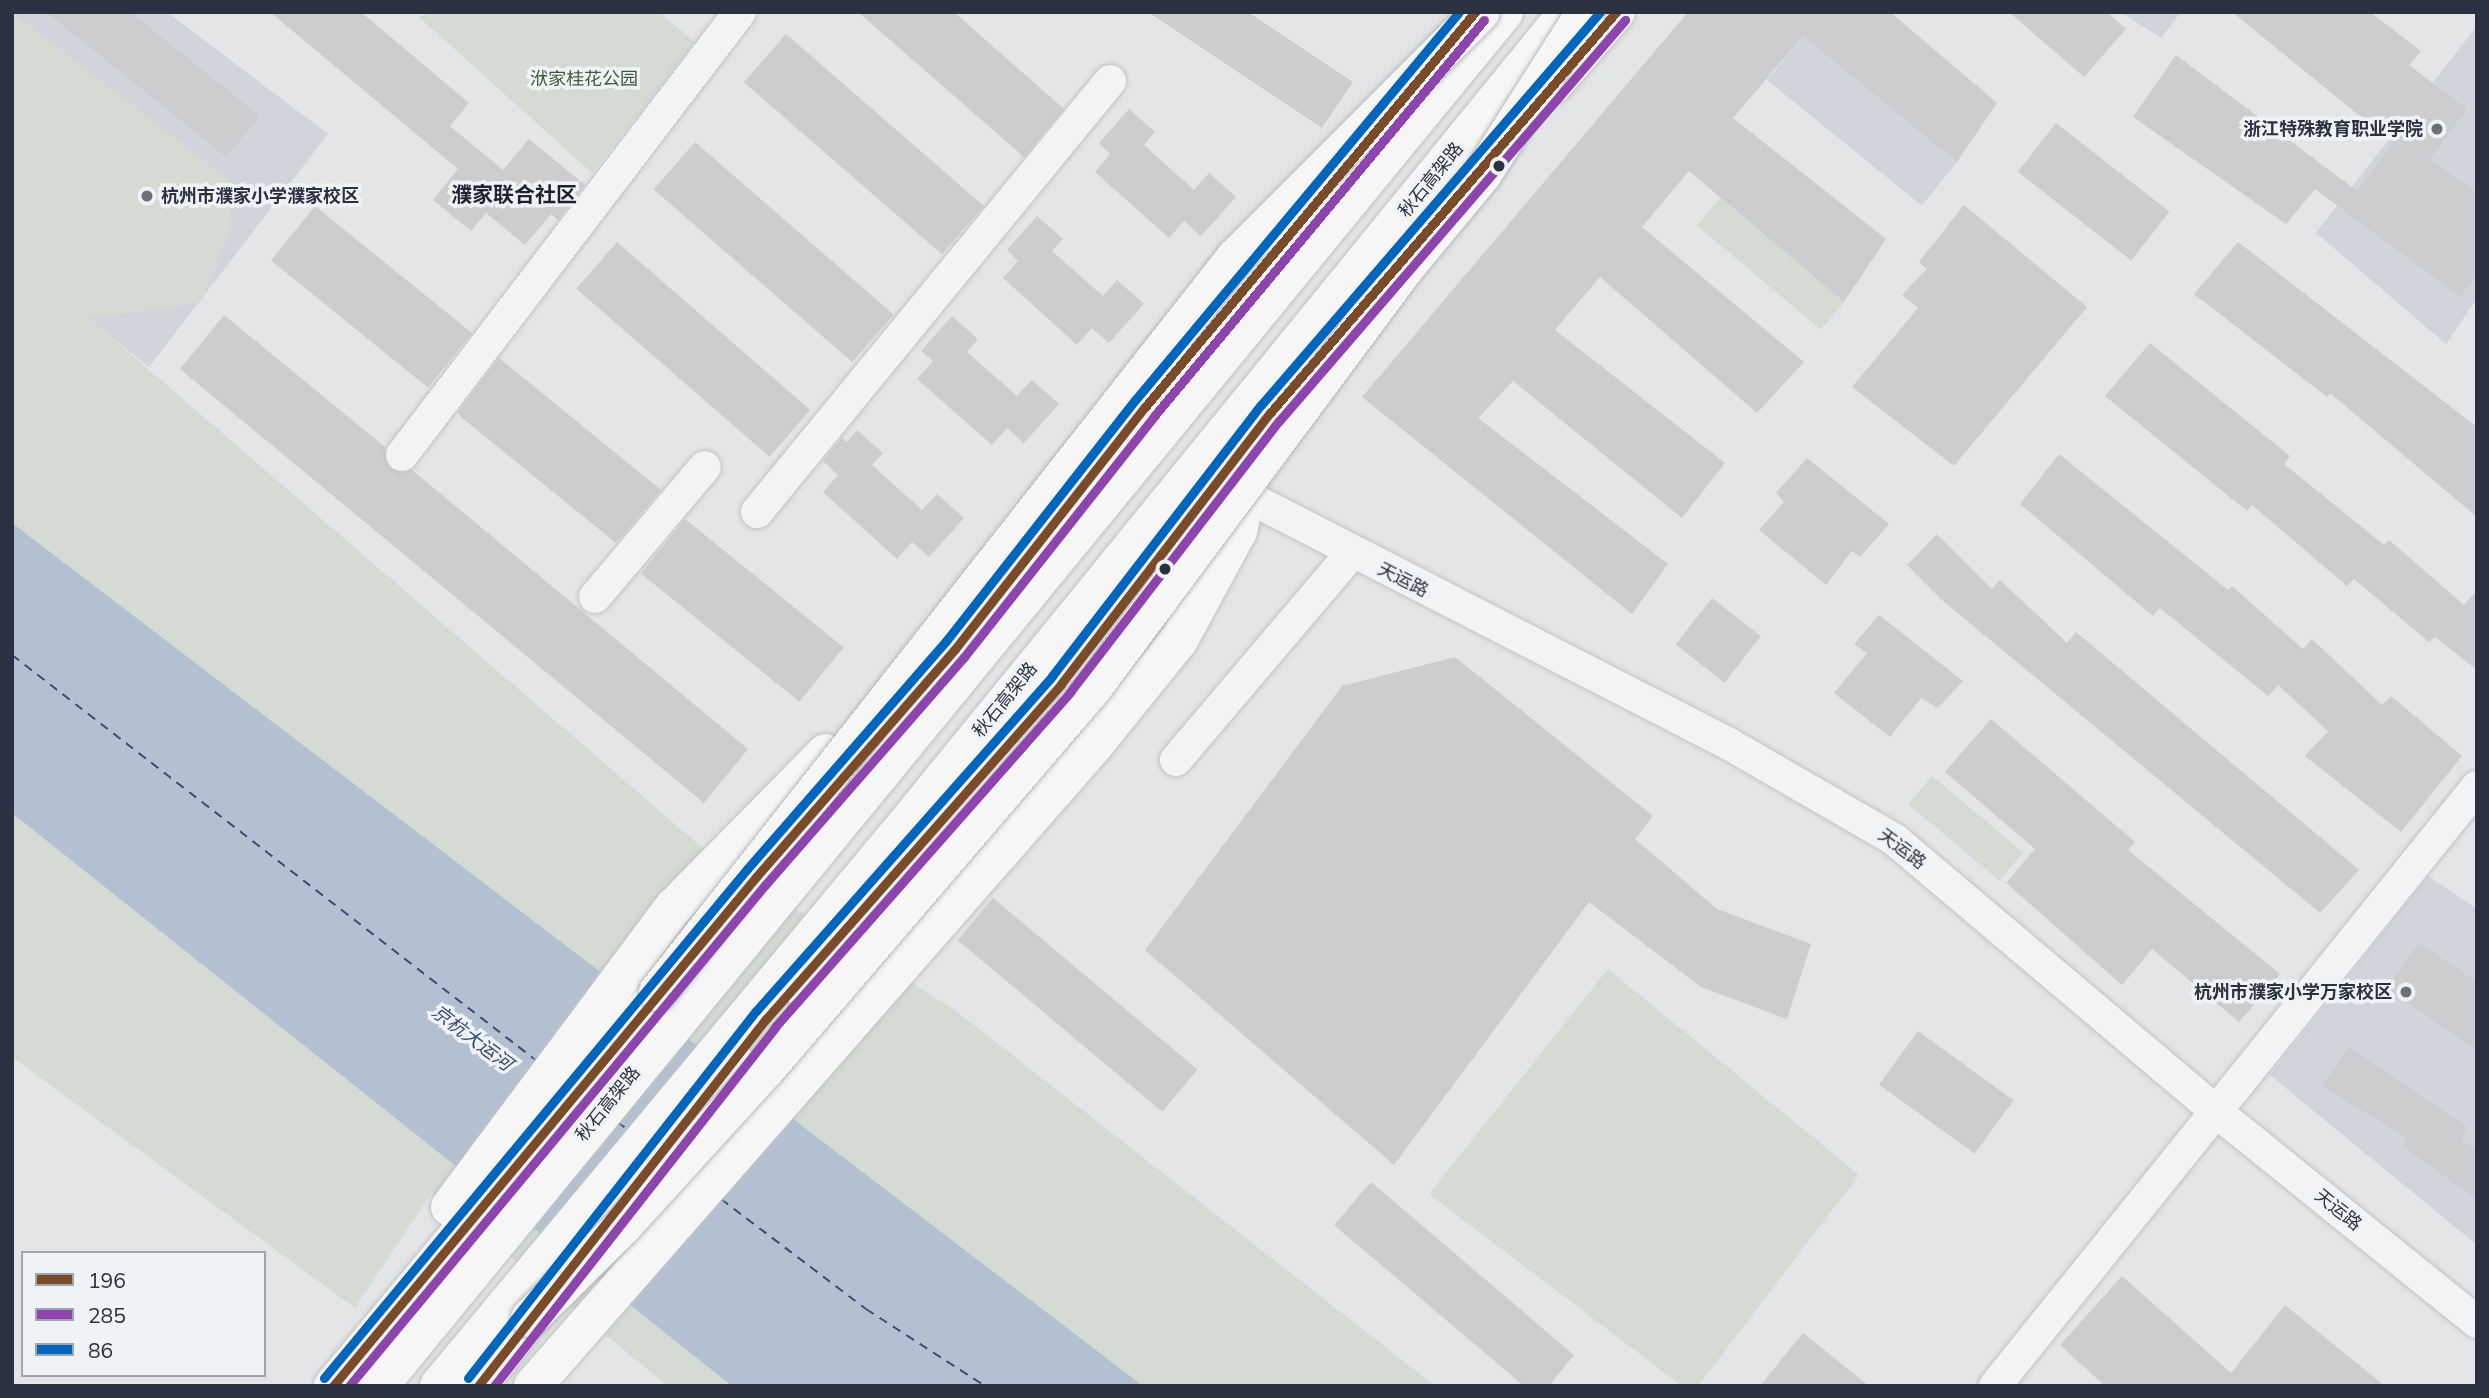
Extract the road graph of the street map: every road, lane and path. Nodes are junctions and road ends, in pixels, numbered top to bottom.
1 (740, 12) edge
2 (1475, 12) edge
3 (1481, 12) edge
4 (1504, 12) edge
5 (1568, 12) edge
6 (1587, 12) edge
7 (1616, 12) edge
8 (1110, 81) dead end
9 (1145, 407) junction
10 (1261, 427) junction
11 (402, 455) dead end
12 (705, 467) dead end
13 (1246, 496) junction
14 (757, 512) dead end
15 (1351, 554) junction
16 (596, 597) dead end
17 (1176, 760) dead end
18 (2477, 787) edge
19 (658, 992) junction
20 (2213, 1109) junction
21 (422, 1278) junction
22 (530, 1318) junction
23 (2477, 1322) edge
24 (481, 1382) edge
25 (534, 1384) edge
26 (333, 1386) edge
27 (379, 1386) edge
28 (439, 1386) edge
29 (1995, 1386) edge

1 - 11 street
2 - 9 main road
3 - 19 main road, bridge
4 - 27 main road, 秋石高架路
5 - 28 main road, 秋石高架路
6 - 22 main road, bridge
7 - 10 main road
8 - 14 street
9 - 19 main road, bridge
9 - 21 main road
10 - 13 main road
10 - 22 main road, bridge
12 - 16 street
13 - 15 street, 天运路
13 - 25 main road
15 - 17 street
15 - 20 street, 天运路
18 - 20 street
19 - 21 main road
20 - 23 street, 天运路
20 - 29 street
21 - 26 main road
22 - 24 main road

